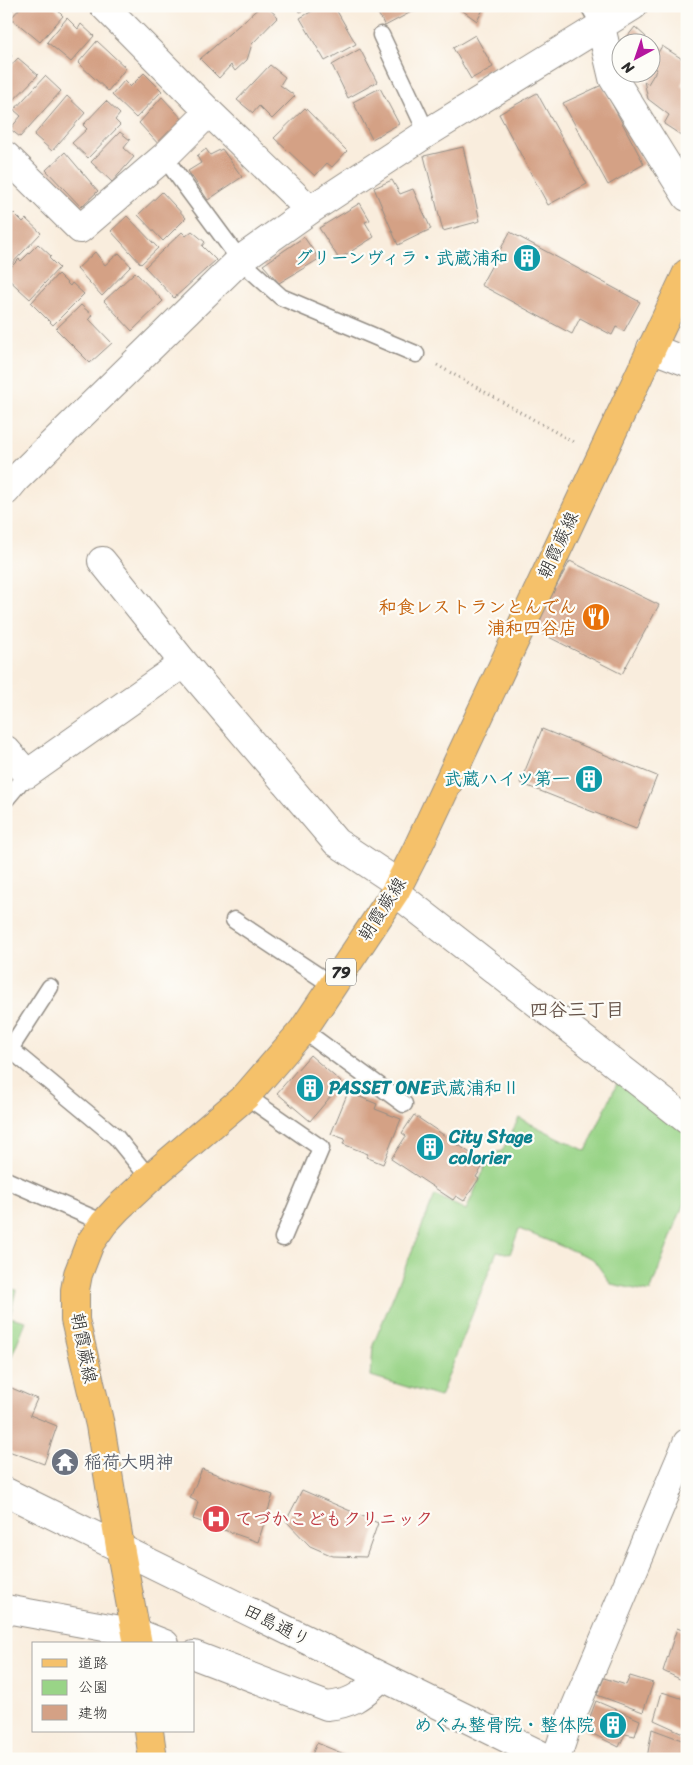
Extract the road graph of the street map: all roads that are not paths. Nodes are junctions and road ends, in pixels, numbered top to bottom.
1 (104, 6) edge
2 (633, 6) edge
3 (595, 16) edge
4 (381, 35) dead end
5 (209, 112) junction
6 (427, 133) junction
7 (6, 156) edge
8 (164, 157) junction
9 (687, 197) edge
10 (310, 210) junction
11 (240, 260) junction
12 (687, 273) edge
13 (651, 348) junction
14 (416, 354) road end
15 (687, 362) edge
16 (6, 491) edge
17 (102, 561) dead end
18 (184, 663) junction
19 (6, 750) edge
20 (27, 774) junction
21 (6, 799) edge
22 (397, 888) junction
23 (234, 920) dead end
24 (332, 985) junction
25 (50, 987) dead end
26 (303, 1030) junction
27 (246, 1096) junction
28 (404, 1104) dead end
29 (687, 1120) edge
30 (150, 1179) junction
31 (6, 1180) edge
32 (104, 1223) junction
33 (283, 1238) dead end
34 (687, 1442) edge
35 (6, 1492) edge
36 (120, 1546) junction
37 (6, 1608) edge
38 (138, 1638) edge
39 (156, 1642) edge
40 (195, 1655) edge
41 (381, 1678) junction
42 (150, 1732) edge
43 (153, 1759) edge
44 (549, 1759) edge
45 (556, 1759) edge

1 - 5 street
2 - 3 street
3 - 6 street
3 - 9 street
4 - 6 lane
5 - 8 street
5 - 10 street
6 - 10 street
7 - 8 street
8 - 11 lane
10 - 11 street
11 - 14 lane
11 - 16 street
12 - 13 main road, 朝霞蕨線 / 79
13 - 15 street
13 - 22 main road, 朝霞蕨線 / 79
17 - 18 street
18 - 20 street
18 - 22 street
19 - 20 street
20 - 21 lane
22 - 24 main road, 朝霞蕨線 / 79
22 - 29 street
23 - 24 lane
24 - 26 main road, 朝霞蕨線 / 79
25 - 30 lane
26 - 27 main road, 朝霞蕨線 / 79
26 - 28 lane
27 - 30 main road, 朝霞蕨線 / 79
27 - 33 lane
30 - 32 main road, 朝霞蕨線 / 79
31 - 32 lane
32 - 36 main road, 朝霞蕨線 / 79
34 - 45 street
35 - 36 street, 田島通り
36 - 38 main road, 朝霞蕨線 / 79
36 - 41 street, 田島通り
37 - 38 street
38 - 39 street
40 - 41 street
41 - 44 street, 田島通り
42 - 43 main road

